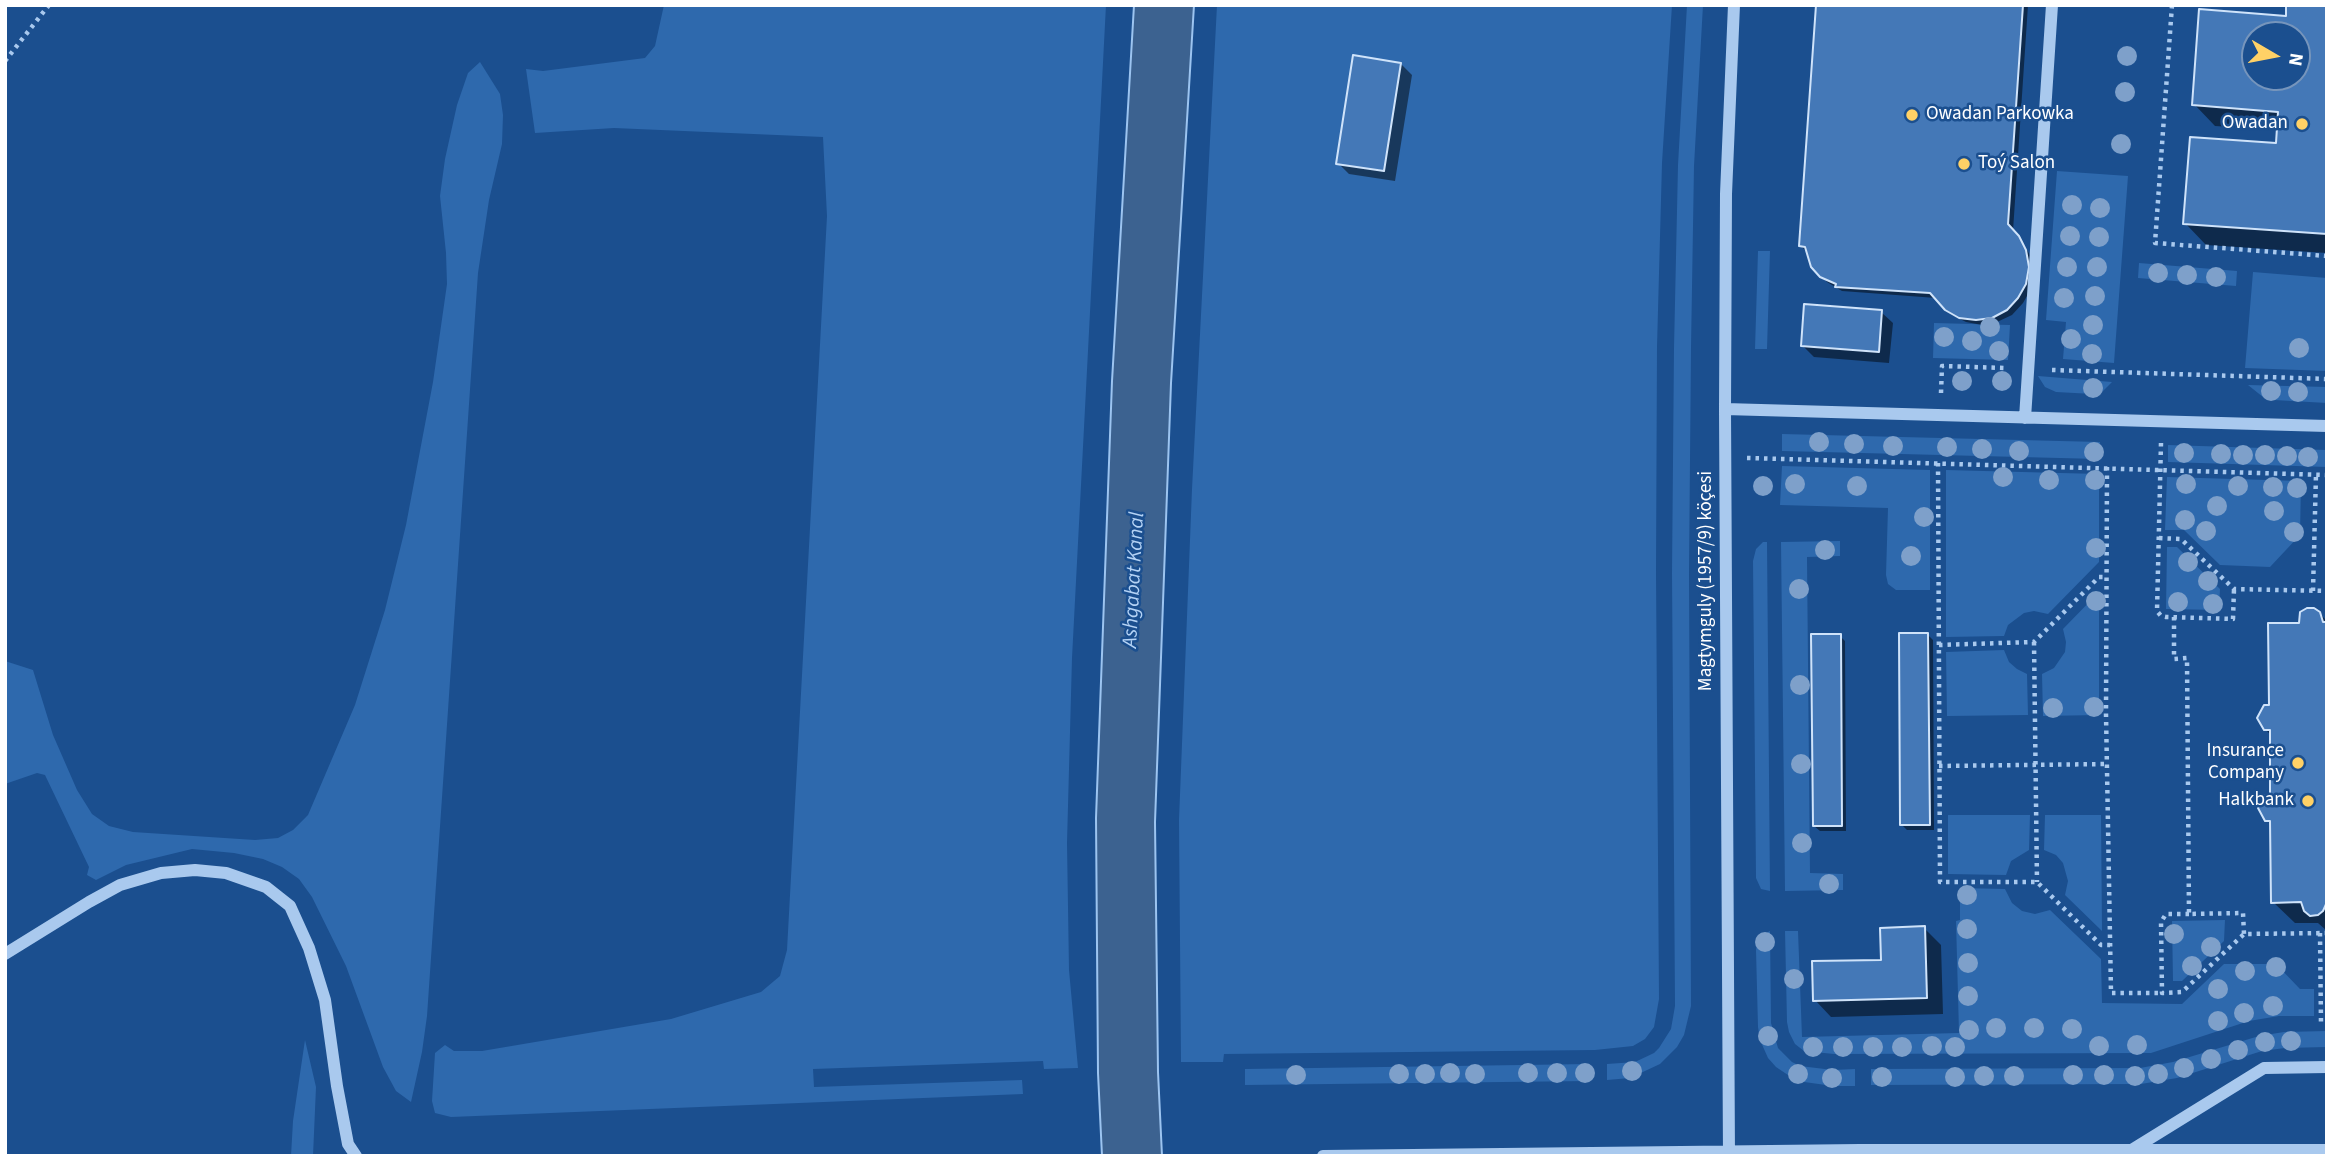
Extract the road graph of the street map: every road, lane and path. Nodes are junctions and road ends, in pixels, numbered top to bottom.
1 (49, 5) edge
2 (1734, 5) edge
3 (2052, 5) edge
4 (2172, 5) edge
5 (5, 61) edge
6 (2327, 256) edge
7 (2028, 369) junction
8 (2327, 379) edge
9 (1941, 389) dead end
10 (1725, 409) junction
11 (2025, 418) junction
12 (2327, 426) edge
13 (2161, 450) dead end
14 (1755, 458) dead end
15 (1938, 463) junction
16 (2107, 467) junction
17 (2160, 470) junction
18 (2316, 474) junction
19 (2327, 475) edge
20 (2159, 538) junction
21 (2107, 577) junction
22 (2234, 589) junction
23 (2313, 591) junction
24 (2327, 591) edge
25 (2174, 617) junction
26 (2035, 642) junction
27 (1939, 645) junction
28 (2107, 764) junction
29 (2036, 765) junction
30 (1939, 766) junction
31 (2037, 882) junction
32 (2189, 914) junction
33 (2320, 933) junction
34 (2327, 933) edge
35 (2244, 934) junction
36 (2110, 945) junction
37 (5, 954) edge
38 (2162, 993) junction
39 (2321, 1023) dead end
40 (2327, 1067) edge
41 (2327, 1150) edge
42 (1729, 1153) edge
43 (2137, 1153) edge
44 (356, 1156) edge
45 (1323, 1156) edge

1 - 5 path
2 - 10 street, Magtymguly (1957/9) köçesi
3 - 7 street
4 - 6 path
7 - 8 path
7 - 9 path
7 - 11 street
10 - 11 street
10 - 42 street, Magtymguly (1957/9) köçesi
11 - 12 street
13 - 17 path
14 - 15 path
15 - 16 path
15 - 27 path
16 - 17 path
16 - 21 path
17 - 18 path
17 - 20 path
18 - 19 path
18 - 23 path
20 - 22 path
20 - 25 path
21 - 26 path
21 - 28 path
22 - 23 path
22 - 25 path
23 - 24 path
25 - 32 path
26 - 27 path
26 - 29 path
27 - 30 path
28 - 29 path
28 - 36 path
29 - 30 path
29 - 31 path
30 - 31 path
31 - 36 path
32 - 35 path
32 - 38 path
33 - 34 path
33 - 35 path
33 - 39 path
35 - 38 path
36 - 38 path
37 - 44 street
40 - 43 street
41 - 43 street
42 - 43 street
42 - 45 street

